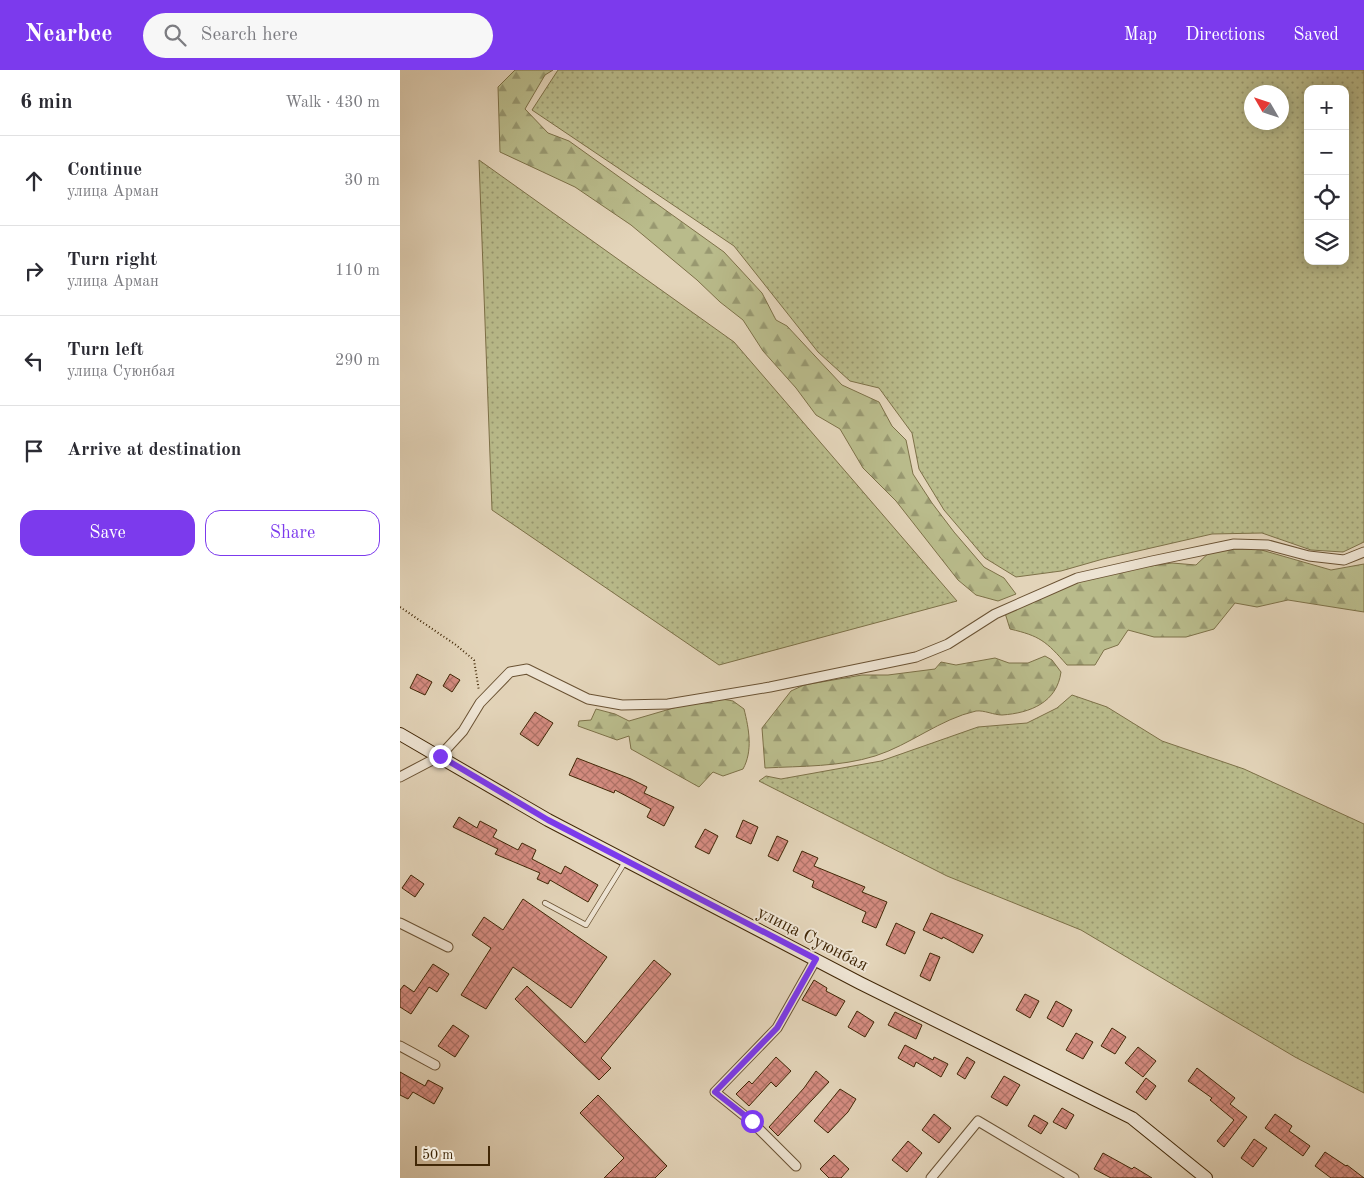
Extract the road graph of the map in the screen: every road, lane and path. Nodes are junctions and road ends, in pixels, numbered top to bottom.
1 (1364, 552) edge
2 (400, 607) edge
3 (480, 703) junction
4 (400, 734) edge
5 (440, 756) junction
6 (400, 776) edge
7 (626, 861) junction
8 (545, 903) dead end
9 (400, 923) edge
10 (448, 947) dead end
11 (816, 959) junction
12 (400, 1046) edge
13 (435, 1065) dead end
14 (796, 1166) dead end
15 (931, 1178) edge
16 (1074, 1178) edge
17 (1206, 1178) edge

1 - 3 street
2 - 3 path
3 - 5 street
4 - 5 main road, улица Суюнбая
5 - 6 street
5 - 7 main road, улица Суюнбая
7 - 8 lane
7 - 11 main road, улица Суюнбая
9 - 10 street
11 - 14 street
11 - 17 main road, улица Суюнбая
12 - 13 street
15 - 16 street

